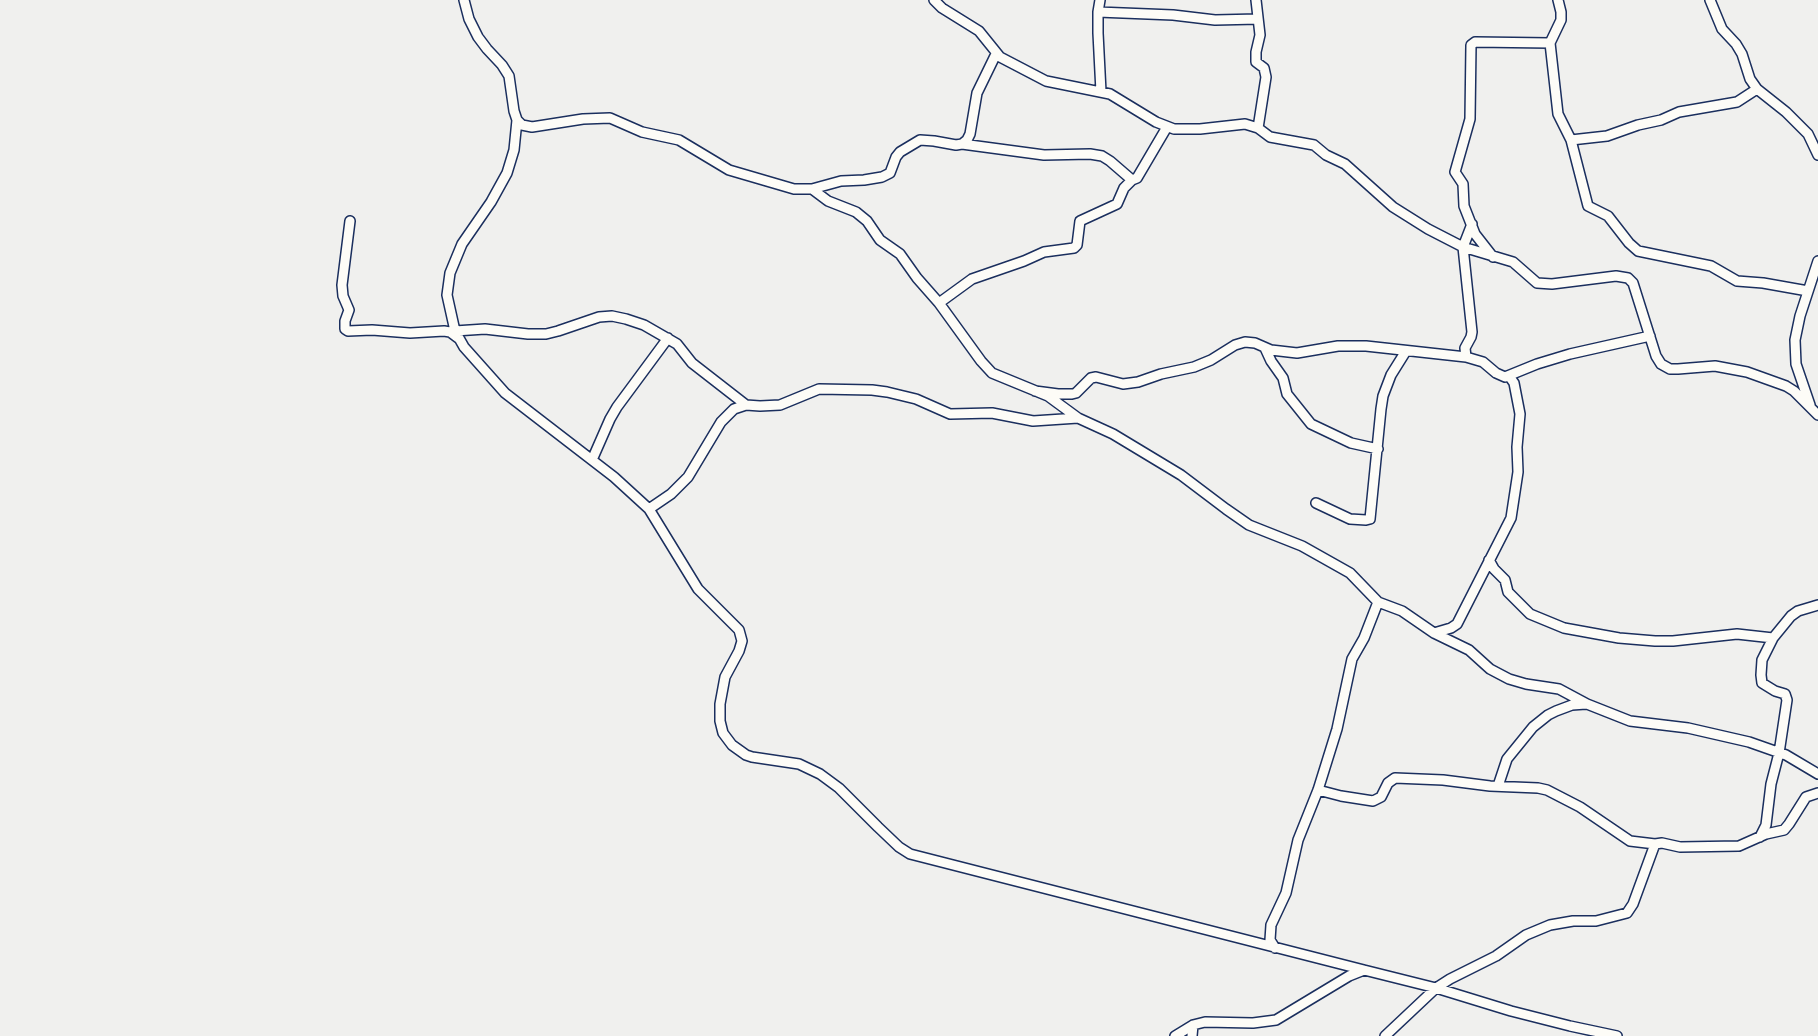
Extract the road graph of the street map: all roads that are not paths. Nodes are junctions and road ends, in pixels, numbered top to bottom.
1 (464, 0) edge
2 (934, 0) edge
3 (1100, 0) edge
4 (1256, 0) edge
5 (1558, 0) edge
6 (1710, 0) edge
7 (945, 4) edge
8 (1098, 12) junction
9 (1258, 19) junction
10 (1550, 43) junction
11 (996, 54) junction
12 (1757, 89) junction
13 (1101, 92) junction
14 (517, 120) junction
15 (1167, 127) junction
16 (1258, 128) junction
17 (1570, 140) junction
18 (962, 144) junction
19 (1818, 155) edge
20 (1132, 180) junction
21 (812, 189) junction
22 (350, 221) dead end
23 (1472, 224) junction
24 (1463, 247) junction
25 (1494, 257) junction
26 (1818, 261) edge
27 (1808, 291) junction
28 (939, 303) junction
29 (457, 335) junction
30 (1650, 336) junction
31 (668, 338) junction
32 (1265, 348) junction
33 (1406, 351) junction
34 (1466, 357) junction
35 (1509, 376) junction
36 (1035, 391) junction
37 (746, 405) junction
38 (1810, 408) junction
39 (1818, 415) edge
40 (1078, 418) junction
41 (1378, 449) junction
42 (592, 460) junction
43 (1316, 503) dead end
44 (649, 509) junction
45 (1489, 560) junction
46 (1378, 602) junction
47 (1818, 605) edge
48 (1434, 633) junction
49 (1773, 638) junction
50 (1587, 704) junction
51 (1779, 753) junction
52 (1818, 774) edge
53 (1498, 786) junction
54 (1318, 790) junction
55 (1818, 793) edge
56 (1759, 837) junction
57 (1655, 844) junction
58 (1275, 948) junction
59 (1364, 970) junction
60 (1436, 988) junction
61 (1193, 1025) junction
62 (1175, 1036) edge
63 (1192, 1036) edge
64 (1384, 1036) edge
65 (1617, 1036) edge

1 - 14 street
2 - 7 street
3 - 8 street
4 - 9 street
5 - 10 street
6 - 12 street
7 - 11 street
8 - 9 street
8 - 13 street
9 - 16 street
10 - 17 street
10 - 23 street
11 - 13 street
11 - 18 street
12 - 17 street
12 - 19 street
13 - 15 street
14 - 21 street
14 - 29 street
15 - 16 street
15 - 20 street
16 - 24 street
17 - 27 street
18 - 20 street
18 - 21 street
20 - 28 street
21 - 28 street
22 - 29 street
23 - 24 street
23 - 25 street
24 - 25 street
24 - 34 street
25 - 30 street
26 - 27 street
27 - 38 street
28 - 36 street
29 - 31 street
29 - 42 street
30 - 35 street
30 - 38 street
31 - 37 street
31 - 42 street
32 - 33 street
32 - 36 street
32 - 41 street
33 - 34 street
33 - 41 street
34 - 35 street
35 - 45 street
36 - 40 street
37 - 40 street
37 - 44 street
38 - 39 street
40 - 46 street
41 - 43 street
42 - 44 street
44 - 58 street
45 - 48 street
45 - 49 street
46 - 48 street
46 - 54 street
47 - 49 street
48 - 50 street
49 - 51 street
50 - 51 street
50 - 53 street
51 - 52 street
51 - 56 street
53 - 54 street
53 - 57 street
54 - 58 street
55 - 56 street
56 - 57 street
57 - 60 street
58 - 59 street
59 - 60 street
59 - 61 street
60 - 64 street
60 - 65 street
61 - 62 street
61 - 63 street

